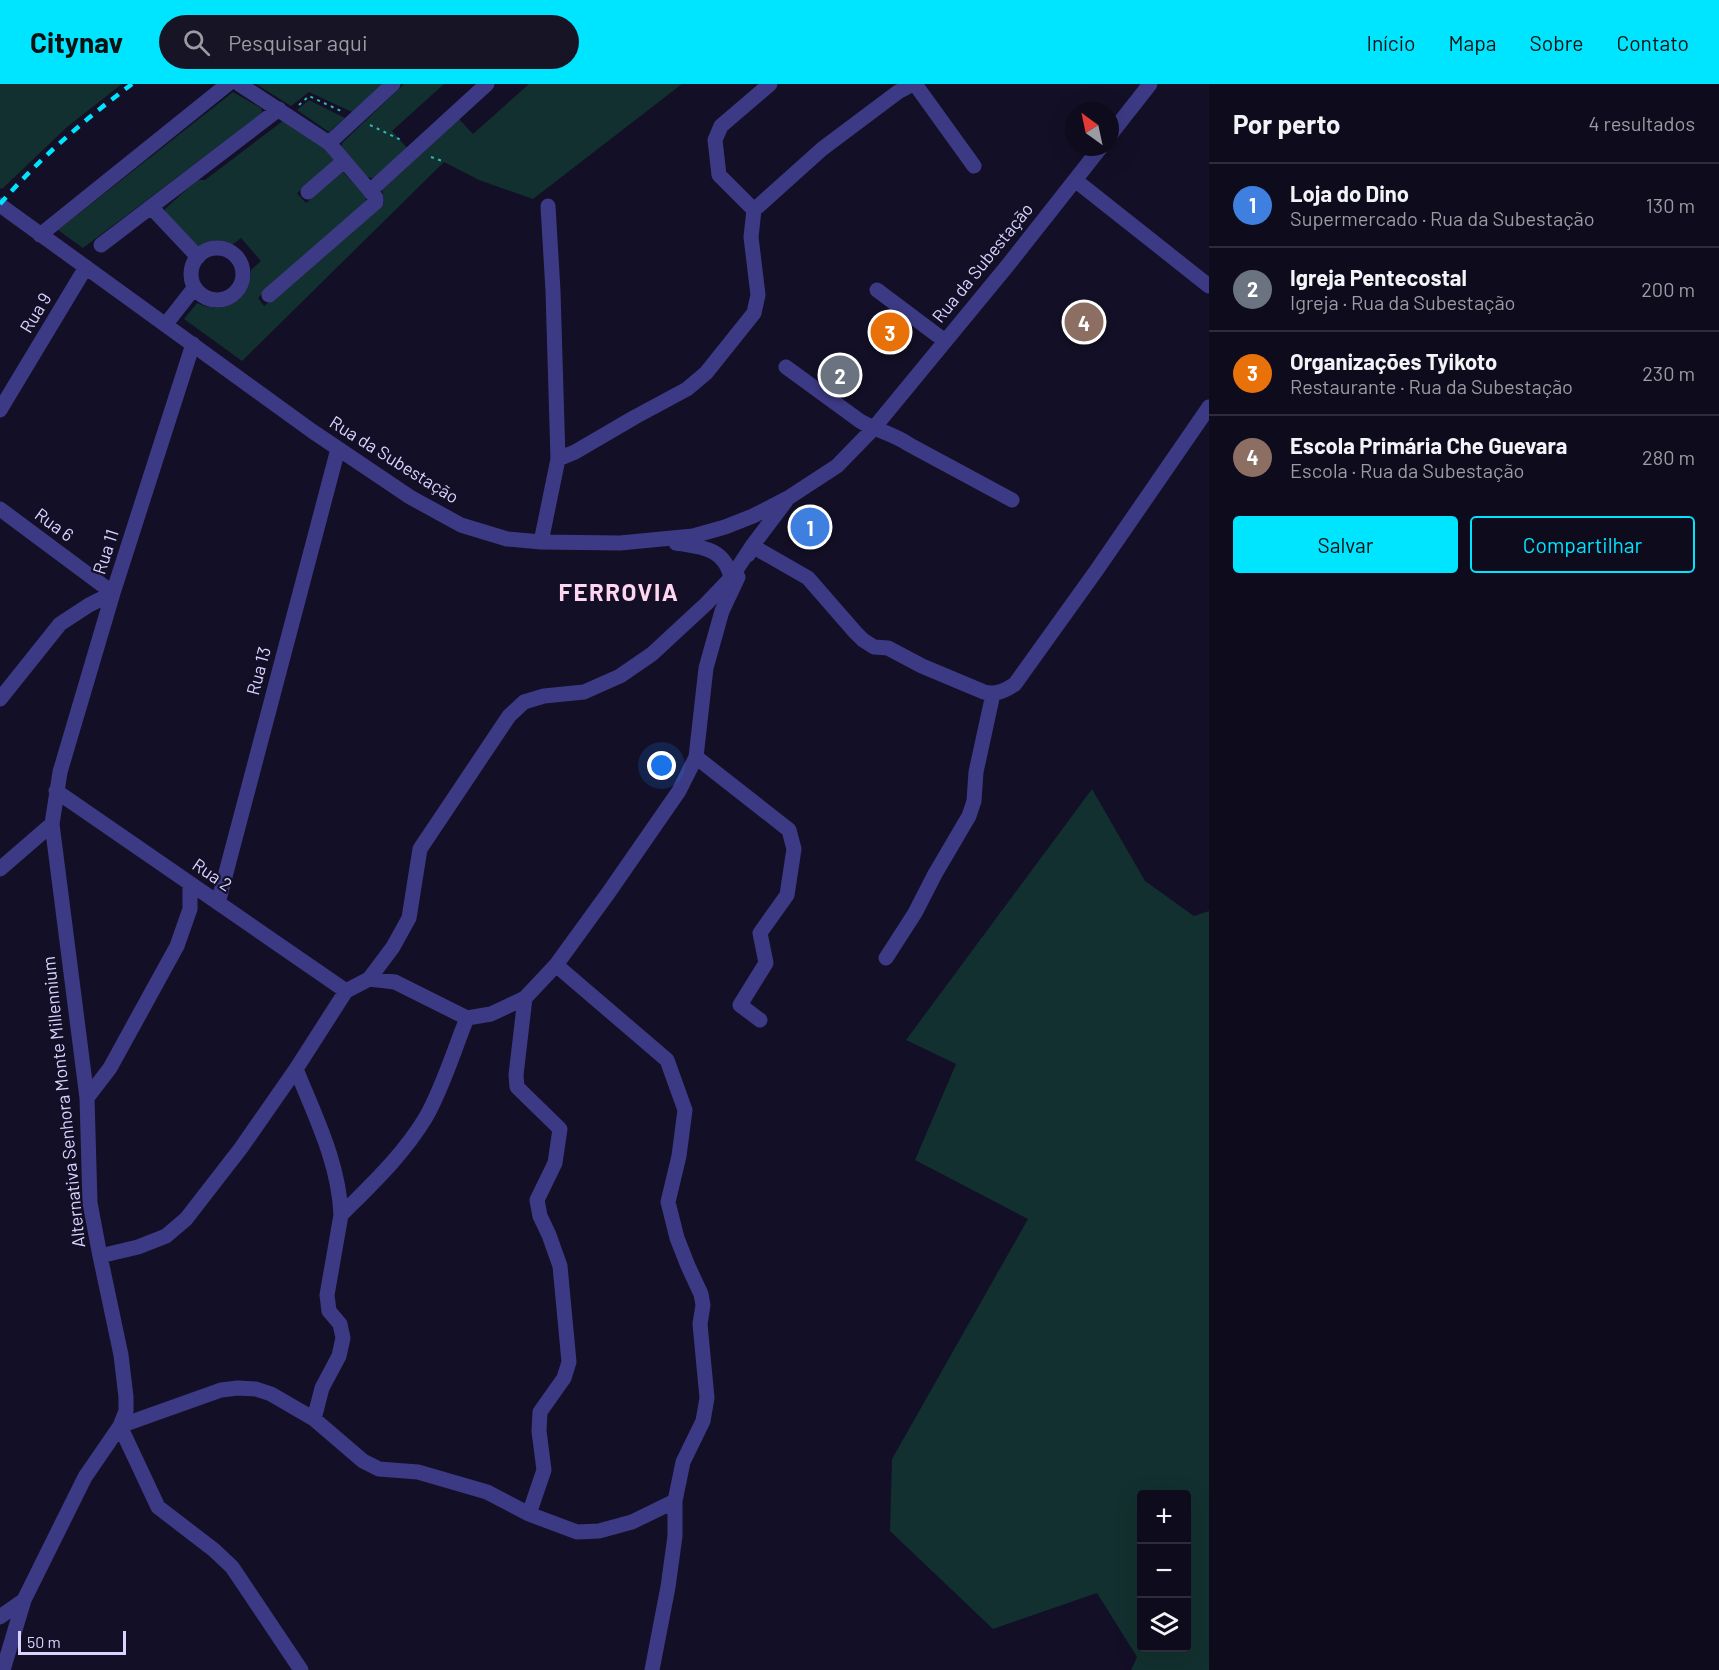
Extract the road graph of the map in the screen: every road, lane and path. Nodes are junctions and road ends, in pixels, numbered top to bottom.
1 (228, 84) edge
2 (239, 84) edge
3 (393, 84) edge
4 (487, 84) edge
5 (770, 84) edge
6 (914, 84) edge
7 (1150, 84) edge
8 (279, 109) junction
9 (1119, 124) edge
10 (328, 143) junction
11 (1094, 156) edge
12 (344, 161) junction
13 (974, 166) dead end
14 (1075, 180) junction
15 (370, 190) junction
16 (308, 192) dead end
17 (0, 205) edge
18 (548, 206) dead end
19 (151, 207) junction
20 (754, 210) junction
21 (40, 235) junction
22 (102, 245) dead end
23 (198, 257) junction
24 (86, 267) junction
25 (1209, 286) edge
26 (195, 290) junction
27 (877, 290) dead end
28 (269, 295) dead end
29 (166, 324) junction
30 (945, 341) junction
31 (193, 344) junction
32 (786, 367) dead end
33 (1209, 407) edge
34 (0, 410) edge
35 (873, 429) junction
36 (338, 449) junction
37 (558, 459) junction
38 (788, 498) junction
39 (1012, 500) dead end
40 (0, 509) edge
41 (661, 540) junction
42 (540, 542) junction
43 (752, 546) junction
44 (731, 578) junction
45 (113, 593) junction
46 (993, 694) junction
47 (0, 699) edge
48 (696, 757) junction
49 (60, 772) joint
50 (56, 791) junction
51 (52, 824) junction
52 (0, 869) edge
53 (190, 884) junction
54 (218, 903) junction
55 (886, 958) dead end
56 (556, 965) junction
57 (369, 979) junction
58 (346, 991) junction
59 (525, 998) junction
60 (467, 1018) junction
61 (760, 1020) dead end
62 (296, 1069) junction
63 (87, 1098) junction
64 (341, 1215) junction
65 (100, 1256) junction
66 (314, 1419) junction
67 (120, 1426) junction
68 (675, 1501) junction
69 (529, 1514) junction
70 (24, 1600) junction
71 (0, 1617) edge
72 (3, 1670) edge
73 (301, 1670) edge
74 (652, 1670) edge

1 - 21 street
2 - 8 street
3 - 10 street
4 - 15 street
5 - 20 street
6 - 13 street
6 - 20 street
7 - 9 street
8 - 10 street
8 - 19 street
10 - 12 street
11 - 14 street, Rua da Subestação
12 - 15 street
12 - 16 street
14 - 25 street
14 - 30 street, Rua da Subestação
15 - 28 street
17 - 21 street, Rua da Subestação
18 - 37 street
19 - 22 street
19 - 23 street
20 - 37 street
21 - 24 street, Rua da Subestação
23 - 26 street
23 - 26 street
24 - 29 street, Rua da Subestação
24 - 34 street, Rua 9
26 - 29 street
27 - 30 street
29 - 31 street, Rua da Subestação
30 - 35 street, Rua da Subestação
31 - 36 street, Rua da Subestação
31 - 45 street, Rua 11
32 - 35 street
33 - 46 street
35 - 38 street, Rua da Subestação
35 - 39 street
36 - 42 street, Rua da Subestação
36 - 54 street, Rua 13
37 - 42 street
38 - 41 street, Rua da Subestação
38 - 43 street
40 - 45 street, Rua 6
41 - 42 street, Rua da Subestação
41 - 44 street
43 - 44 street
43 - 46 street
43 - 48 street
44 - 57 street
45 - 47 street
45 - 49 street, Rua 11
46 - 55 street
48 - 56 street
48 - 61 street
49 - 50 street, Alternativa Senhora Monte Millennium
50 - 51 street, Alternativa Senhora Monte Millennium
50 - 53 street, Rua 2
51 - 52 street
51 - 63 street, Alternativa Senhora Monte Millennium
53 - 54 street, Rua 2
53 - 63 street
54 - 58 street, Rua 2
56 - 59 street
56 - 68 street
57 - 58 street
57 - 60 street
58 - 62 street
59 - 60 street
59 - 69 street
60 - 64 street
62 - 64 street
62 - 65 street
63 - 65 street, Alternativa Senhora Monte Millennium
64 - 66 street
65 - 67 street, Alternativa Senhora Monte Millennium
66 - 67 street
66 - 69 street
67 - 70 street
67 - 73 street
68 - 69 street
68 - 74 street
70 - 71 street
70 - 72 street

